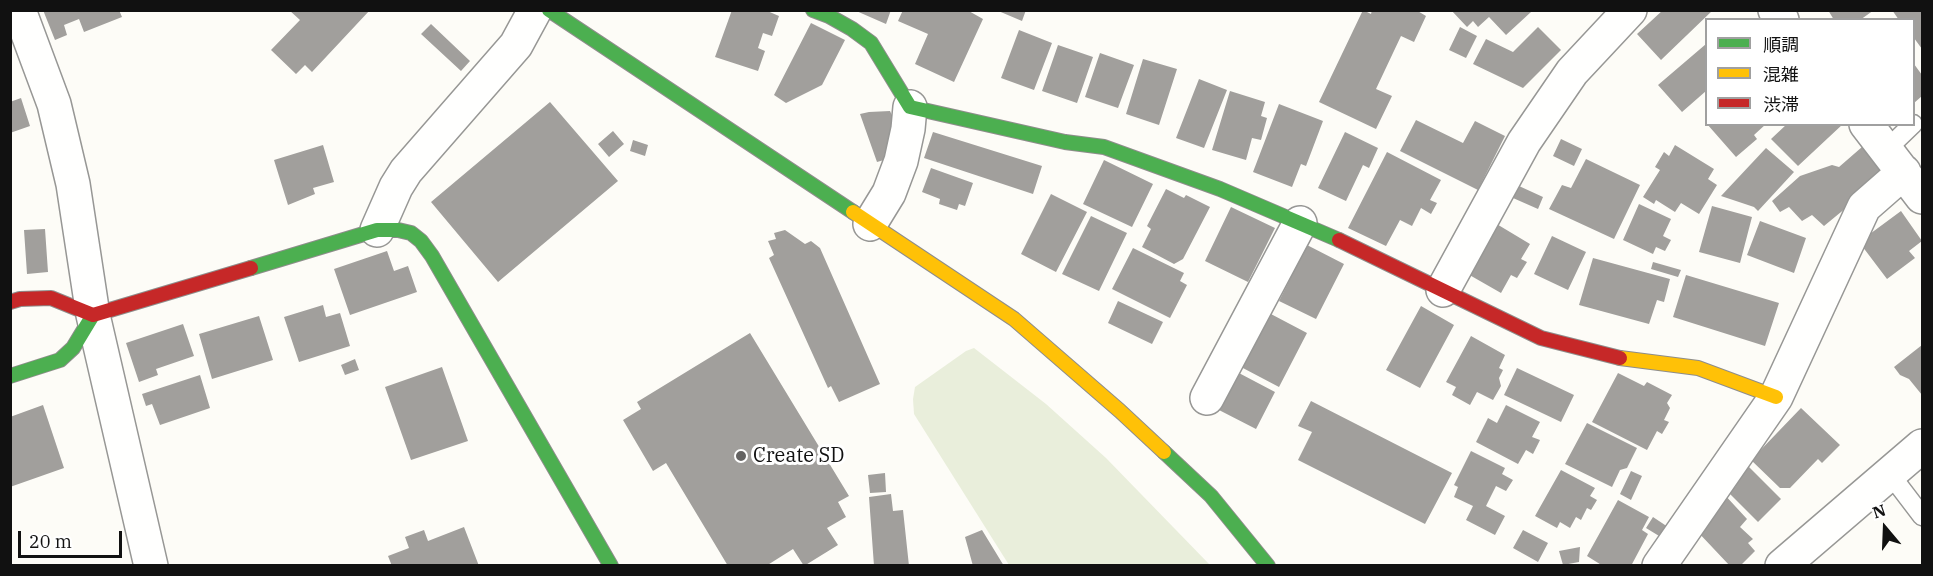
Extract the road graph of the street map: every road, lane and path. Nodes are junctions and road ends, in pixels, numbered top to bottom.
1 (19, 10) edge
2 (535, 10) edge
3 (549, 10) edge
4 (1630, 10) edge
5 (824, 12) edge
6 (910, 107) junction
7 (1868, 126) edge
8 (1913, 126) edge
9 (1904, 173) edge
10 (1300, 223) junction
11 (870, 224) junction
12 (377, 230) junction
13 (1443, 290) junction
14 (10, 302) edge
15 (93, 315) junction
16 (10, 376) edge
17 (1776, 397) junction
18 (1207, 398) dead end
19 (1923, 446) edge
20 (1890, 474) junction
21 (1923, 516) edge
22 (151, 566) edge
23 (611, 566) edge
24 (1268, 566) edge
25 (1659, 566) edge
26 (1782, 566) edge

1 - 15 street
2 - 12 street
3 - 11 street
4 - 13 street
5 - 6 street
6 - 10 street
6 - 11 street
7 - 9 street
8 - 9 lane
9 - 17 street
10 - 13 street
10 - 18 street
11 - 24 street
12 - 15 street
12 - 23 street
13 - 17 street
14 - 15 street
15 - 16 street
15 - 22 street
17 - 25 street
19 - 20 street
20 - 21 lane
20 - 26 street

